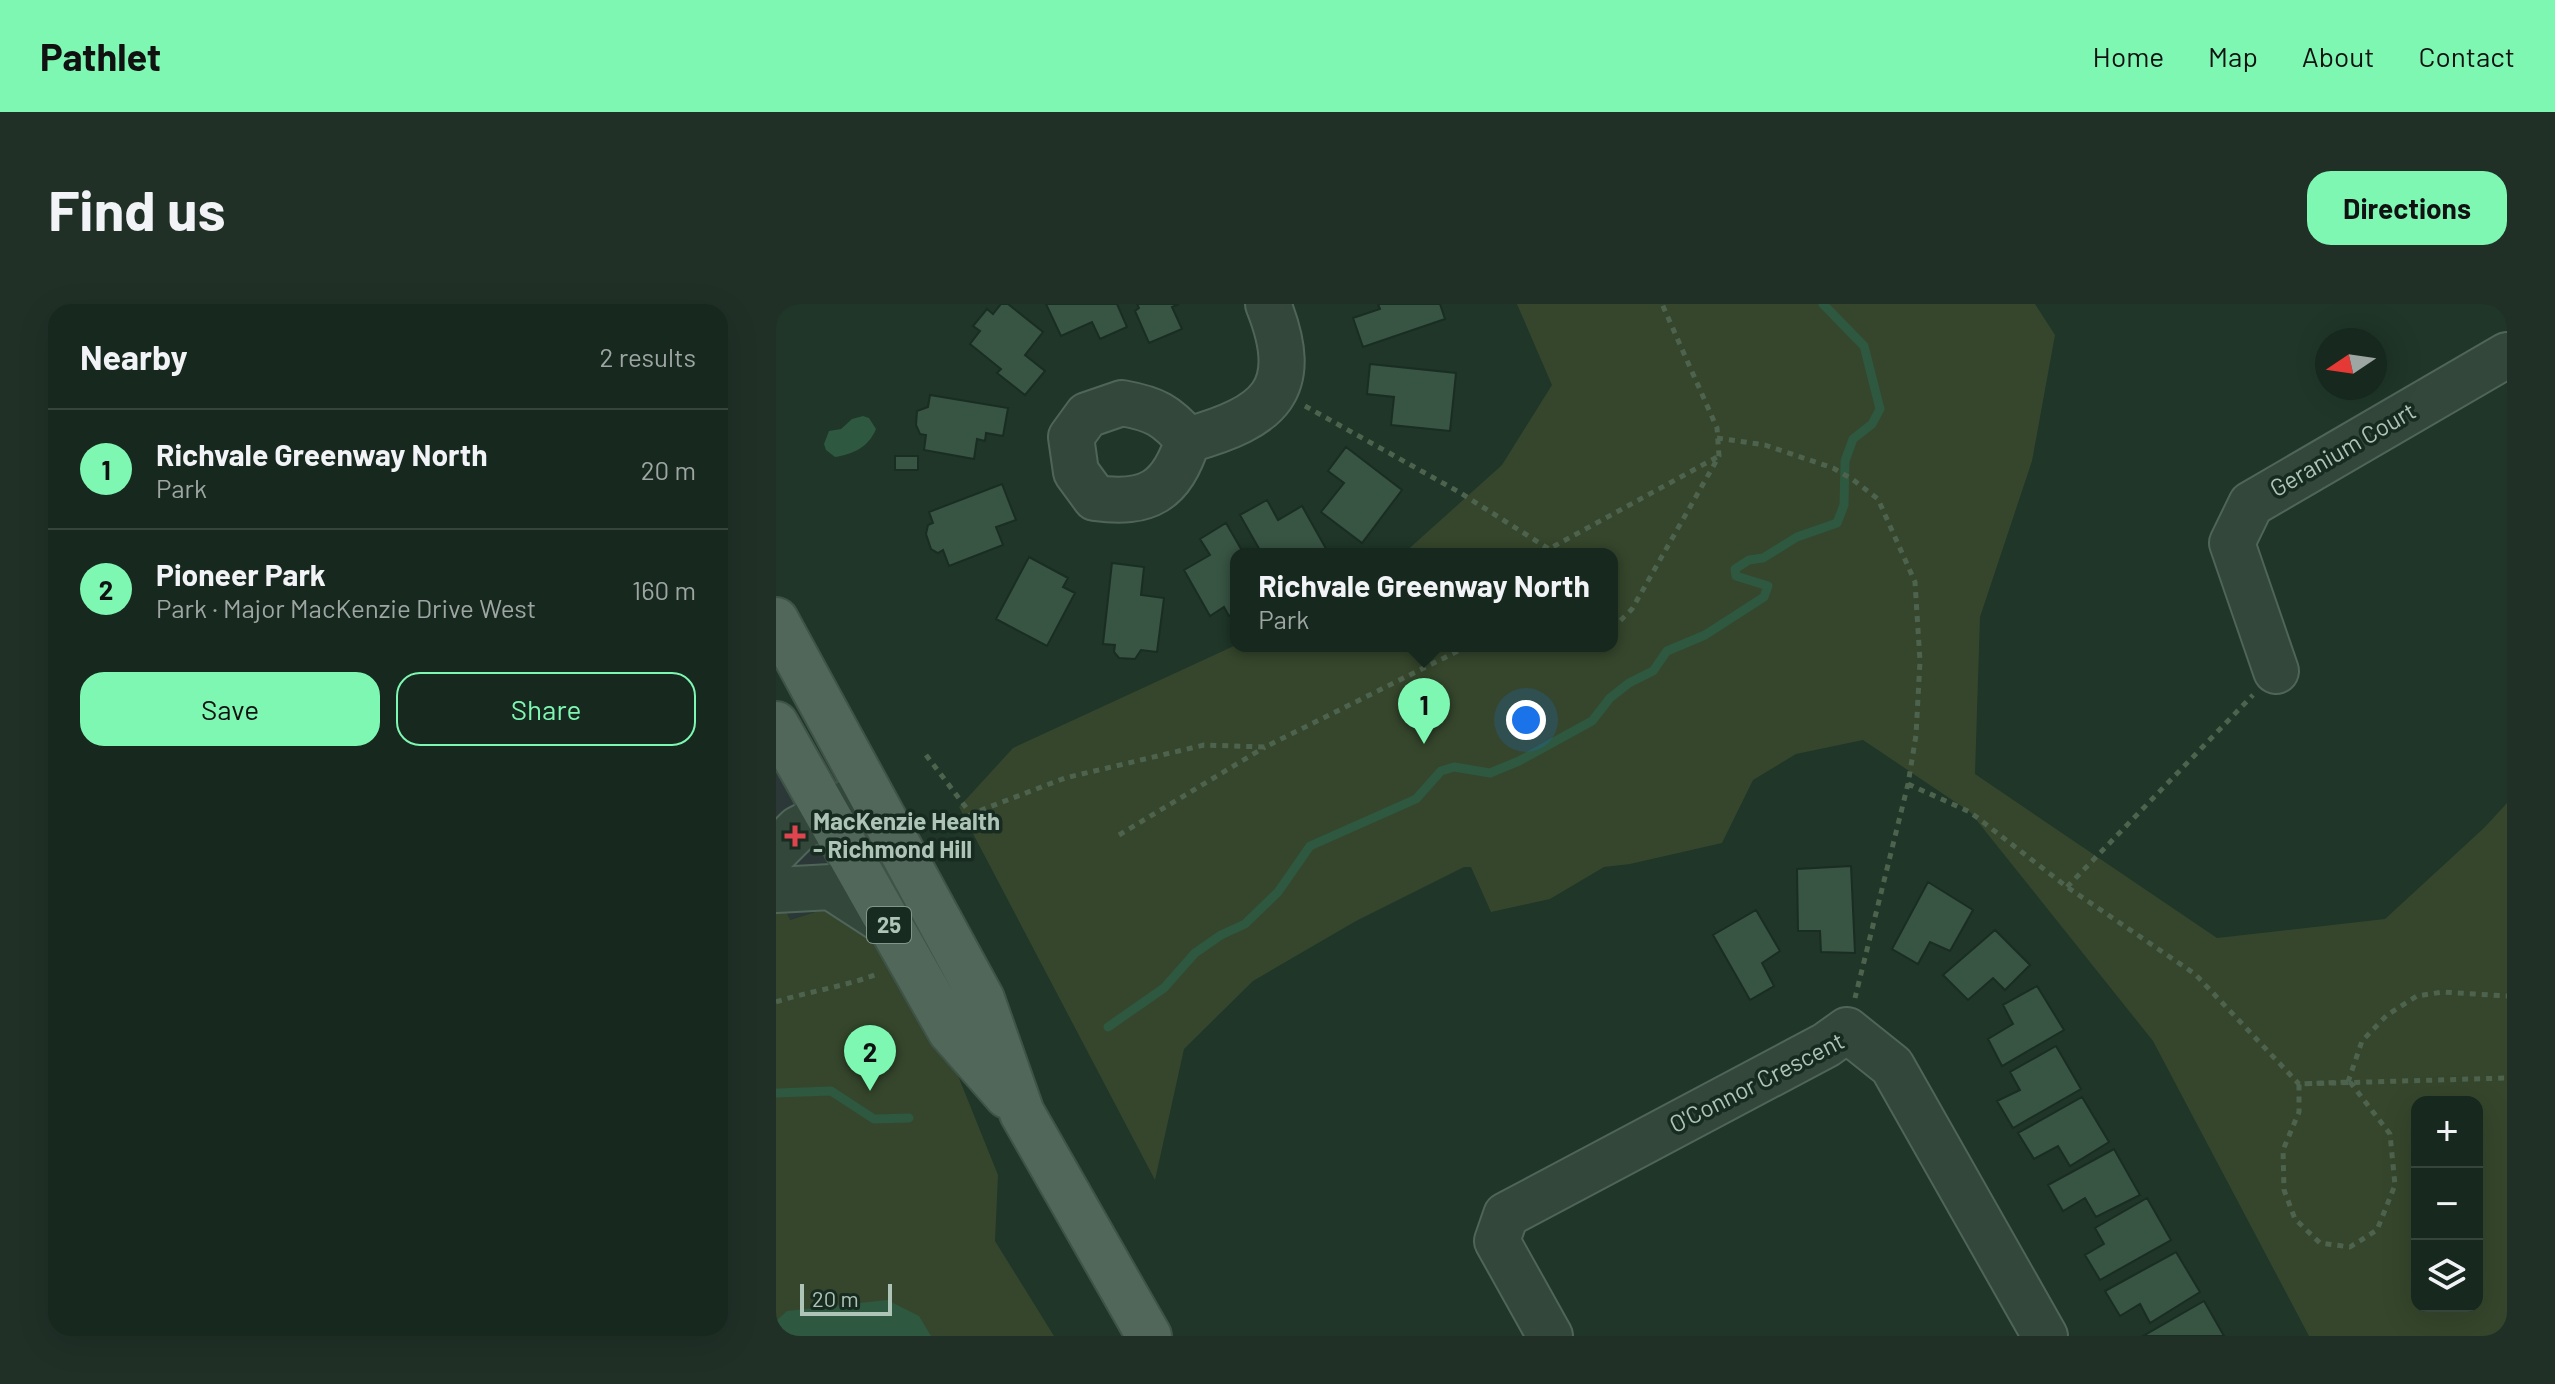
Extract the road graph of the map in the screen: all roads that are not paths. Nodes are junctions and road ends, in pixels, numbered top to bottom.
1 (1268, 304) edge
2 (2507, 355) edge
3 (1188, 440) dead end
4 (776, 620) edge
5 (2276, 671) road end
6 (776, 724) edge
7 (868, 792) junction
8 (826, 814) junction
9 (776, 851) edge
10 (776, 890) edge
11 (888, 924) junction
12 (1022, 1113) junction
13 (1149, 1336) edge
14 (1550, 1336) edge
15 (2045, 1336) edge

1 - 3 street
2 - 5 street, Geranium Court
4 - 7 main road, 25
6 - 8 main road, 25
7 - 8 street
7 - 12 main road, 25
8 - 9 street
8 - 11 main road, 25
10 - 11 street
11 - 12 main road, 25
12 - 13 main road, 25
14 - 15 street, O'Connor Crescent

